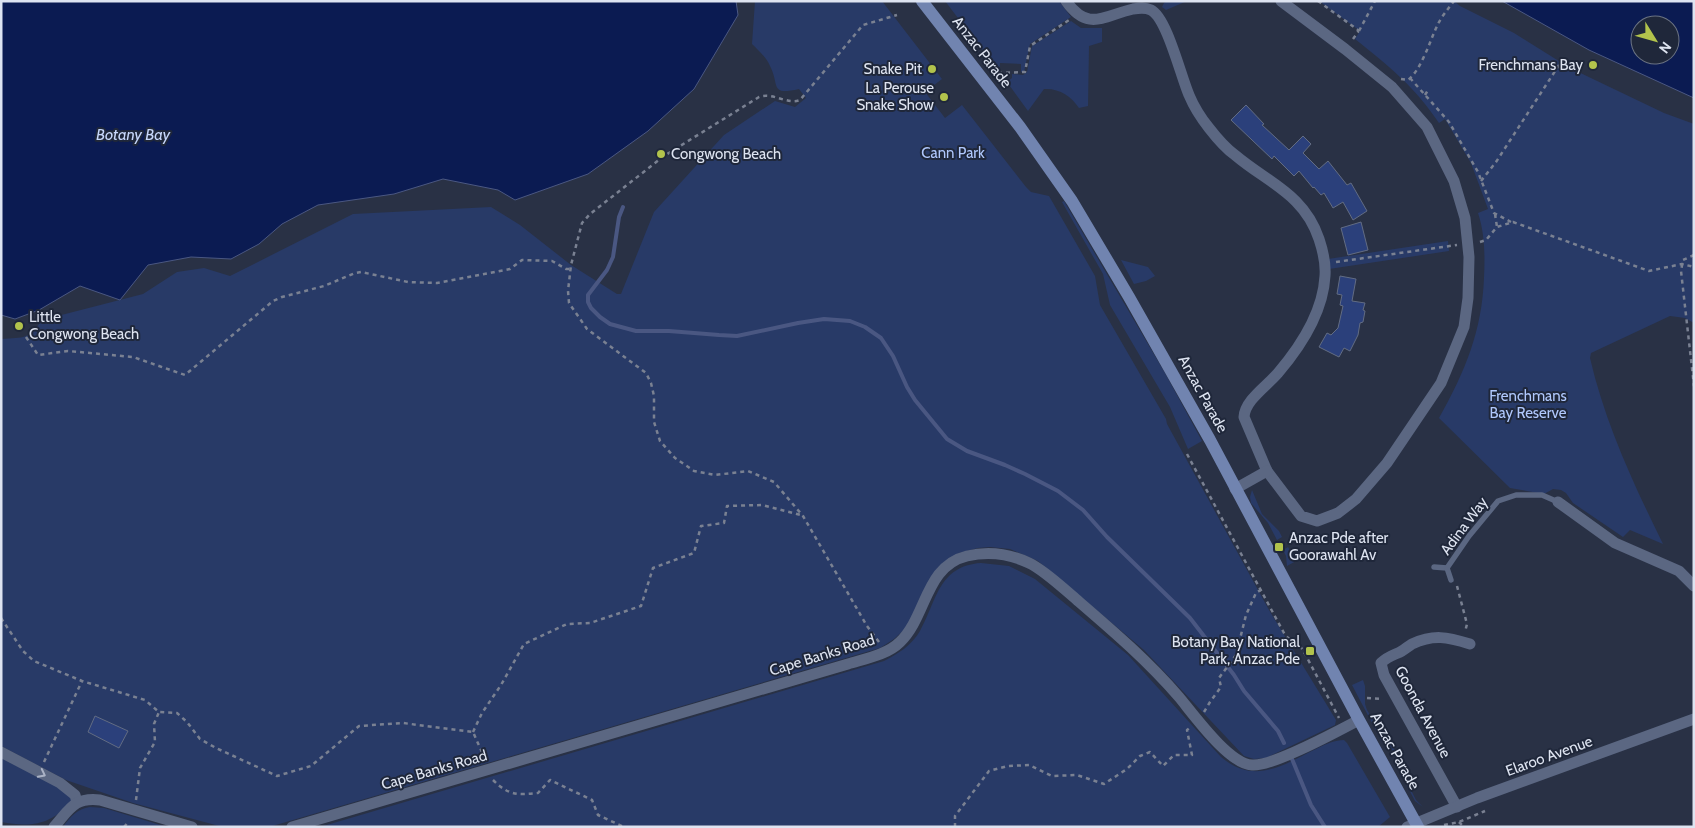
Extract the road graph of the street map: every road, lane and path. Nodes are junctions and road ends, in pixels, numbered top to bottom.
1 (922, 1) edge
2 (1066, 1) edge
3 (1280, 1) edge
4 (1318, 1) edge
5 (1375, 1) edge
6 (1454, 2) edge
7 (1074, 12) junction
8 (897, 15) dead end
9 (1358, 31) junction
10 (1345, 49) junction
11 (1561, 62) dead end
12 (998, 73) dead end
13 (1399, 77) dead end
14 (1410, 78) junction
15 (1428, 90) dead end
16 (1425, 95) junction
17 (1481, 181) junction
18 (1494, 213) junction
19 (1513, 222) junction
20 (1497, 227) junction
21 (1468, 243) junction
22 (1694, 255) edge
23 (1325, 264) junction
24 (1682, 264) junction
25 (571, 267) junction
26 (1694, 267) edge
27 (26, 337) dead end
28 (1694, 386) edge
29 (1187, 454) dead end
30 (1267, 471) junction
31 (1236, 489) junction
32 (1558, 502) joint
33 (803, 516) junction
34 (1434, 567) dead end
35 (1447, 568) junction
36 (1451, 580) joint
37 (1694, 586) edge
38 (1262, 589) junction
39 (1, 618) edge
40 (1466, 643) joint
41 (885, 652) junction
42 (82, 681) junction
43 (1394, 693) junction
44 (1367, 698) dead end
45 (159, 712) junction
46 (1199, 720) junction
47 (1340, 720) dead end
48 (1359, 720) junction
49 (1694, 720) edge
50 (473, 732) junction
51 (1, 752) edge
52 (489, 769) junction
53 (39, 773) junction
54 (77, 802) junction
55 (1457, 807) junction
56 (136, 810) junction
57 (1485, 811) dead end
58 (1459, 822) junction
59 (1413, 825) edge
60 (54, 827) edge
61 (192, 827) edge
62 (292, 827) edge
63 (624, 827) edge
64 (955, 827) edge
65 (1438, 827) edge
66 (1464, 827) edge

1 - 31 main road, Anzac Parade
2 - 7 street
3 - 10 street
4 - 9 path
5 - 9 path
6 - 14 path
7 - 12 path
7 - 23 street
8 - 25 path
9 - 10 path
10 - 21 street
11 - 17 path
13 - 14 path
14 - 16 path
15 - 16 path
16 - 17 path
17 - 18 path
18 - 19 path
18 - 20 path
19 - 20 path
19 - 24 path
20 - 21 path
21 - 23 path
21 - 30 street
22 - 24 path
23 - 30 street
24 - 26 path
24 - 28 path
25 - 27 path
25 - 33 path
29 - 38 path
30 - 31 street
31 - 48 main road, Anzac Parade
32 - 35 lane, Adina Way
32 - 37 street
33 - 41 path
33 - 50 path
34 - 35 lane, Adina Way
35 - 36 lane, Adina Way
36 - 40 path
38 - 46 path
38 - 47 path
39 - 42 path
40 - 43 street, Goonda Avenue
41 - 46 street, Cape Banks Road
41 - 52 street, Cape Banks Road
42 - 45 path
42 - 53 path
43 - 44 path
43 - 55 street, Goonda Avenue
45 - 50 path
45 - 56 path
46 - 48 street, Cape Banks Road
46 - 64 path
48 - 59 main road, Anzac Parade
49 - 55 street, Elaroo Avenue
50 - 52 path
51 - 53 street
52 - 62 street, Cape Banks Road
52 - 63 path
53 -> 54 street
54 - 56 street
54 - 60 street
55 - 59 street, Elaroo Avenue
56 - 61 street
57 - 58 path
58 - 65 path
58 - 66 path

